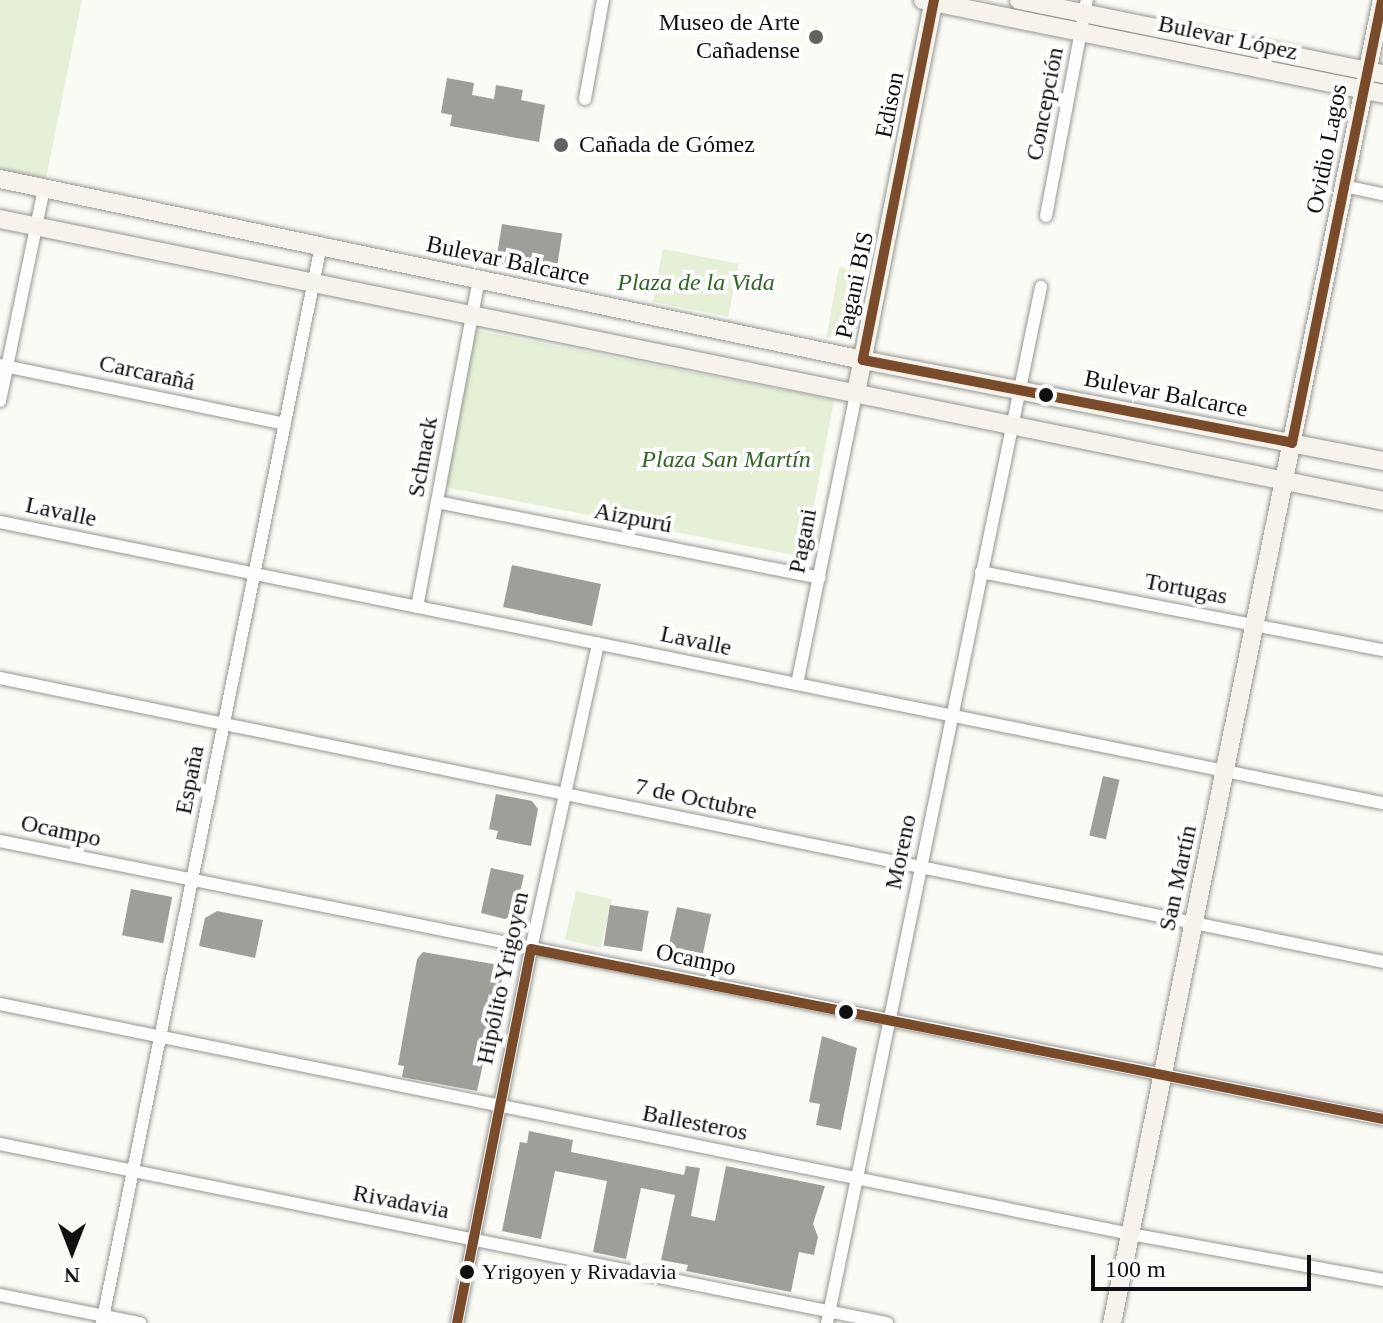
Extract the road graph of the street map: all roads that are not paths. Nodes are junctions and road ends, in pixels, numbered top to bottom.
1 (603, 0) edge
2 (1019, 0) edge
3 (1382, 0) edge
4 (931, 1) edge
5 (1086, 7) edge
6 (1081, 33) junction
7 (1375, 73) edge
8 (1363, 90) junction
9 (1383, 94) edge
10 (585, 99) dead end
11 (0, 179) edge
12 (1344, 186) junction
13 (44, 188) junction
14 (1383, 194) edge
15 (1046, 216) dead end
16 (0, 219) edge
17 (893, 220) joint
18 (36, 226) junction
19 (321, 246) junction
20 (479, 279) junction
21 (313, 282) junction
22 (1041, 287) dead end
23 (471, 315) junction
24 (863, 360) junction
25 (4, 366) edge
26 (1018, 390) junction
27 (856, 393) junction
28 (0, 401) edge
29 (285, 424) junction
30 (1011, 425) junction
31 (1292, 443) junction
32 (1383, 461) edge
33 (1284, 480) junction
34 (1383, 501) edge
35 (437, 502) junction
36 (0, 522) edge
37 (981, 572) junction
38 (254, 573) junction
39 (820, 578) junction
40 (417, 607) junction
41 (1254, 625) junction
42 (598, 643) junction
43 (1383, 650) edge
44 (0, 678) edge
45 (797, 684) junction
46 (952, 715) junction
47 (224, 724) junction
48 (1225, 771) junction
49 (565, 794) junction
50 (1383, 803) edge
51 (0, 841) edge
52 (920, 867) junction
53 (192, 881) junction
54 (1194, 923) junction
55 (531, 949) junction
56 (1383, 962) edge
57 (0, 1004) edge
58 (889, 1022) junction
59 (161, 1037) junction
60 (1162, 1076) junction
61 (500, 1106) junction
62 (1383, 1119) edge
63 (0, 1144) edge
64 (133, 1171) junction
65 (857, 1178) junction
66 (1130, 1234) junction
67 (473, 1240) junction
68 (1383, 1280) edge
69 (0, 1295) edge
70 (829, 1317) edge
71 (103, 1319) edge
72 (140, 1323) edge
73 (457, 1323) edge
74 (887, 1323) edge
75 (1112, 1323) edge

1 - 10 street
2 - 5 main road, Bulevar López
3 - 7 main road, Ovidio Lagos
4 - 6 main road, Bulevar López
4 - 17 main road, Edison
5 - 6 street, Concepción
5 - 7 main road, Bulevar López
6 - 8 main road, Bulevar López
6 - 15 street, Concepción
7 - 8 main road, Ovidio Lagos
8 - 9 main road, Bulevar López
8 - 12 main road, Ovidio Lagos
11 - 13 main road, Bulevar Balcarce
12 - 14 street
12 - 31 main road, Ovidio Lagos
13 - 18 street
13 - 19 main road, Bulevar Balcarce
16 - 18 main road
17 - 24 main road, Pagani BIS
18 - 21 main road
18 - 25 street
19 - 20 main road, Bulevar Balcarce
19 - 21 street, España
20 - 23 street, Schnack
20 - 24 main road, Bulevar Balcarce
21 - 23 main road
21 - 29 street, España
22 - 26 street, Moreno
23 - 27 main road
23 - 35 street, Schnack
24 - 26 main road, Bulevar Balcarce
24 - 27 main road, Pagani
25 - 28 street
25 - 29 street, Carcarañá
26 - 30 street, Moreno
26 - 31 main road, Bulevar Balcarce
27 - 30 main road
27 - 39 street, Pagani
29 - 38 street, España
30 - 33 main road
30 - 37 street, Moreno
31 - 32 main road, Bulevar Balcarce
31 - 33 main road, San Martín
33 - 34 main road
33 - 41 main road, San Martín
35 - 39 street, Aizpurú
35 - 40 street, Schnack
36 - 38 street, Lavalle
37 - 41 street, Tortugas
37 - 46 street, Moreno
38 - 40 street, Lavalle
38 - 47 street, España
39 - 45 street, Pagani
40 - 42 street, Lavalle
41 - 43 street, Tortugas
41 - 48 main road, San Martín
42 - 45 street, Lavalle
42 - 49 street, Hipólito Yrigoyen
44 - 47 street, 7 de Octubre
45 - 46 street, Lavalle
46 - 48 street, Lavalle
46 - 52 street, Moreno
47 - 49 street, 7 de Octubre
47 - 53 street, España
48 - 50 street, Lavalle
48 - 54 main road, San Martín
49 - 52 street, 7 de Octubre
49 - 55 street, Hipólito Yrigoyen
51 - 53 street, Ocampo
52 - 54 street, 7 de Octubre
52 - 58 street, Moreno
53 - 55 street, Ocampo
53 - 59 street, España
54 - 56 street, 7 de Octubre
54 - 60 main road, San Martín
55 - 58 street, Ocampo
55 - 61 street, Hipólito Yrigoyen
57 - 59 street, Ballesteros
58 - 60 street, Ocampo
58 - 65 street, Moreno
59 - 61 street, Ballesteros
59 - 64 street, España
60 - 62 street, Ocampo
60 - 66 main road, San Martín
61 - 65 street, Ballesteros
61 - 67 street, Hipólito Yrigoyen
63 - 64 street, Rivadavia
64 - 67 street, Rivadavia
64 - 71 street, España
65 - 66 street, Ballesteros
65 - 70 street, Moreno
66 - 68 street, Ballesteros
66 - 75 main road, San Martín
67 - 70 street, Rivadavia
67 - 73 street, Hipólito Yrigoyen
69 - 71 street
70 - 74 street, Rivadavia
71 - 72 street

